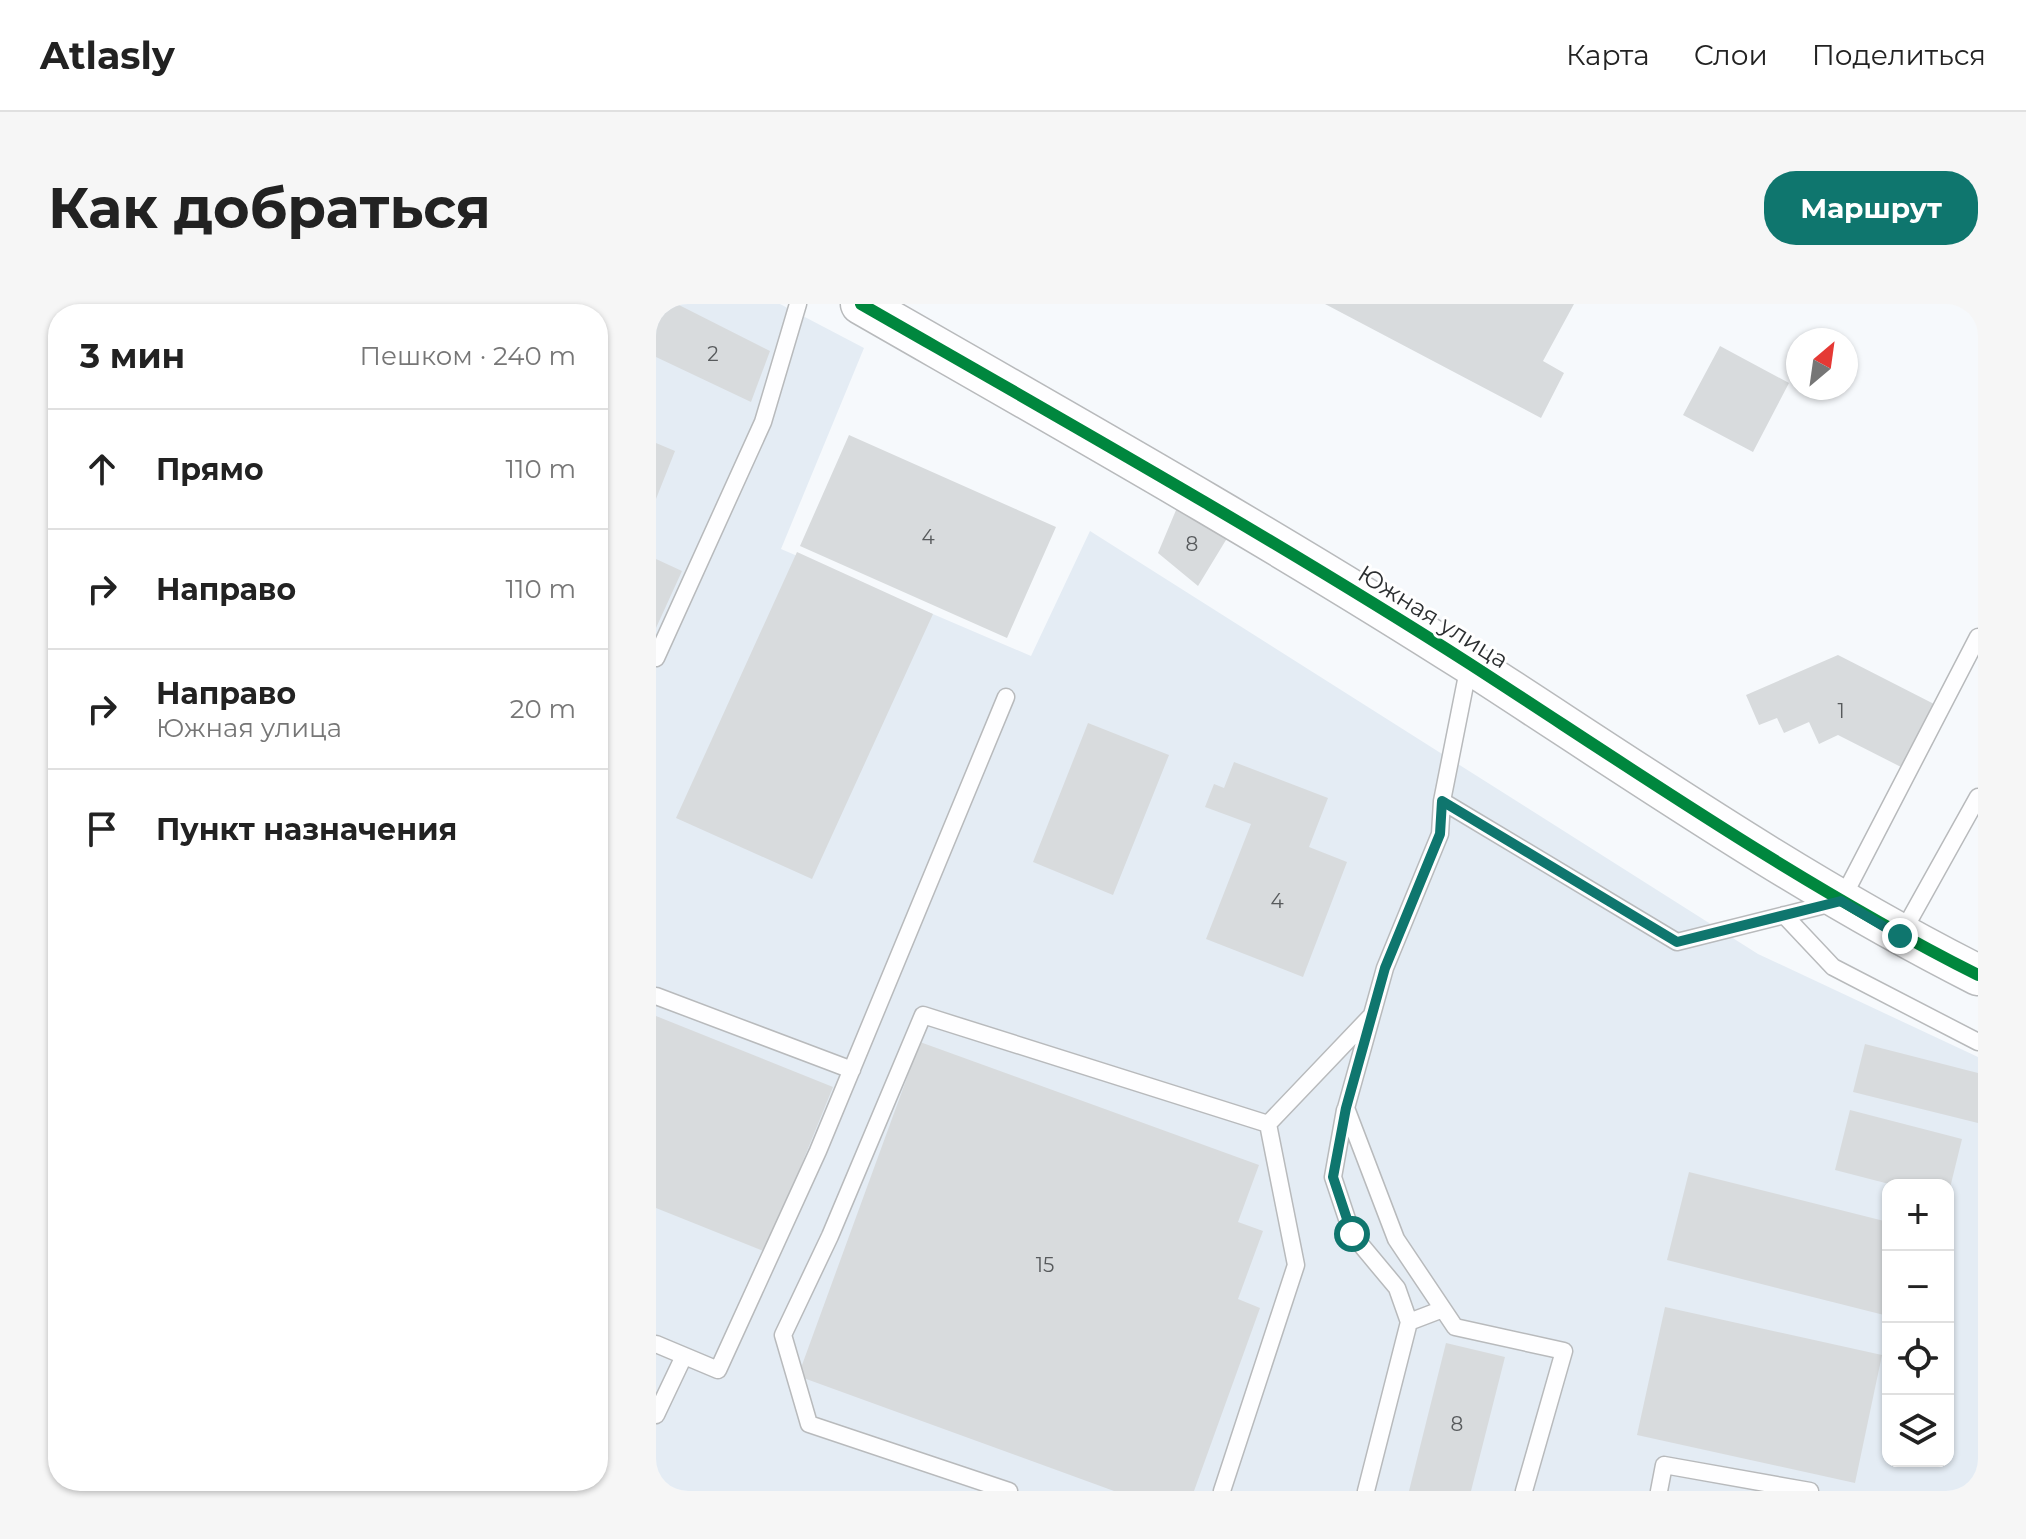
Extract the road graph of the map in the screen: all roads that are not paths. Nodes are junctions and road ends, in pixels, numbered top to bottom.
1 (798, 304) edge
2 (861, 304) edge
3 (1978, 637) edge
4 (656, 658) edge
5 (1469, 664) junction
6 (1006, 697) dead end
7 (1978, 797) edge
8 (1442, 801) junction
9 (1841, 901) junction
10 (1784, 915) junction
11 (1900, 936) junction
12 (1978, 975) edge
13 (656, 996) edge
14 (1372, 1015) junction
15 (1978, 1042) edge
16 (852, 1070) junction
17 (1346, 1108) junction
18 (1268, 1124) junction
19 (1443, 1309) junction
20 (1409, 1322) junction
21 (656, 1344) edge
22 (684, 1356) junction
23 (656, 1415) edge
24 (1009, 1491) edge
25 (1222, 1491) edge
26 (1366, 1491) edge
27 (1524, 1491) edge
28 (1659, 1491) edge
29 (1810, 1491) edge

1 - 4 lane
2 - 5 street, Южная улица
3 - 9 lane
5 - 8 lane
5 - 9 street, Южная улица
6 - 16 lane
7 - 11 lane
8 - 10 lane
8 - 14 lane
9 - 10 lane
9 - 11 street, Южная улица
10 - 15 lane
11 - 12 street, Южная улица
13 - 16 lane
14 - 17 lane
14 - 18 lane
16 - 22 lane
17 - 19 lane
17 - 20 lane
18 - 24 lane
18 - 25 lane
19 - 20 lane
19 - 27 lane
20 - 26 lane
21 - 22 lane
22 - 23 lane
28 - 29 lane

